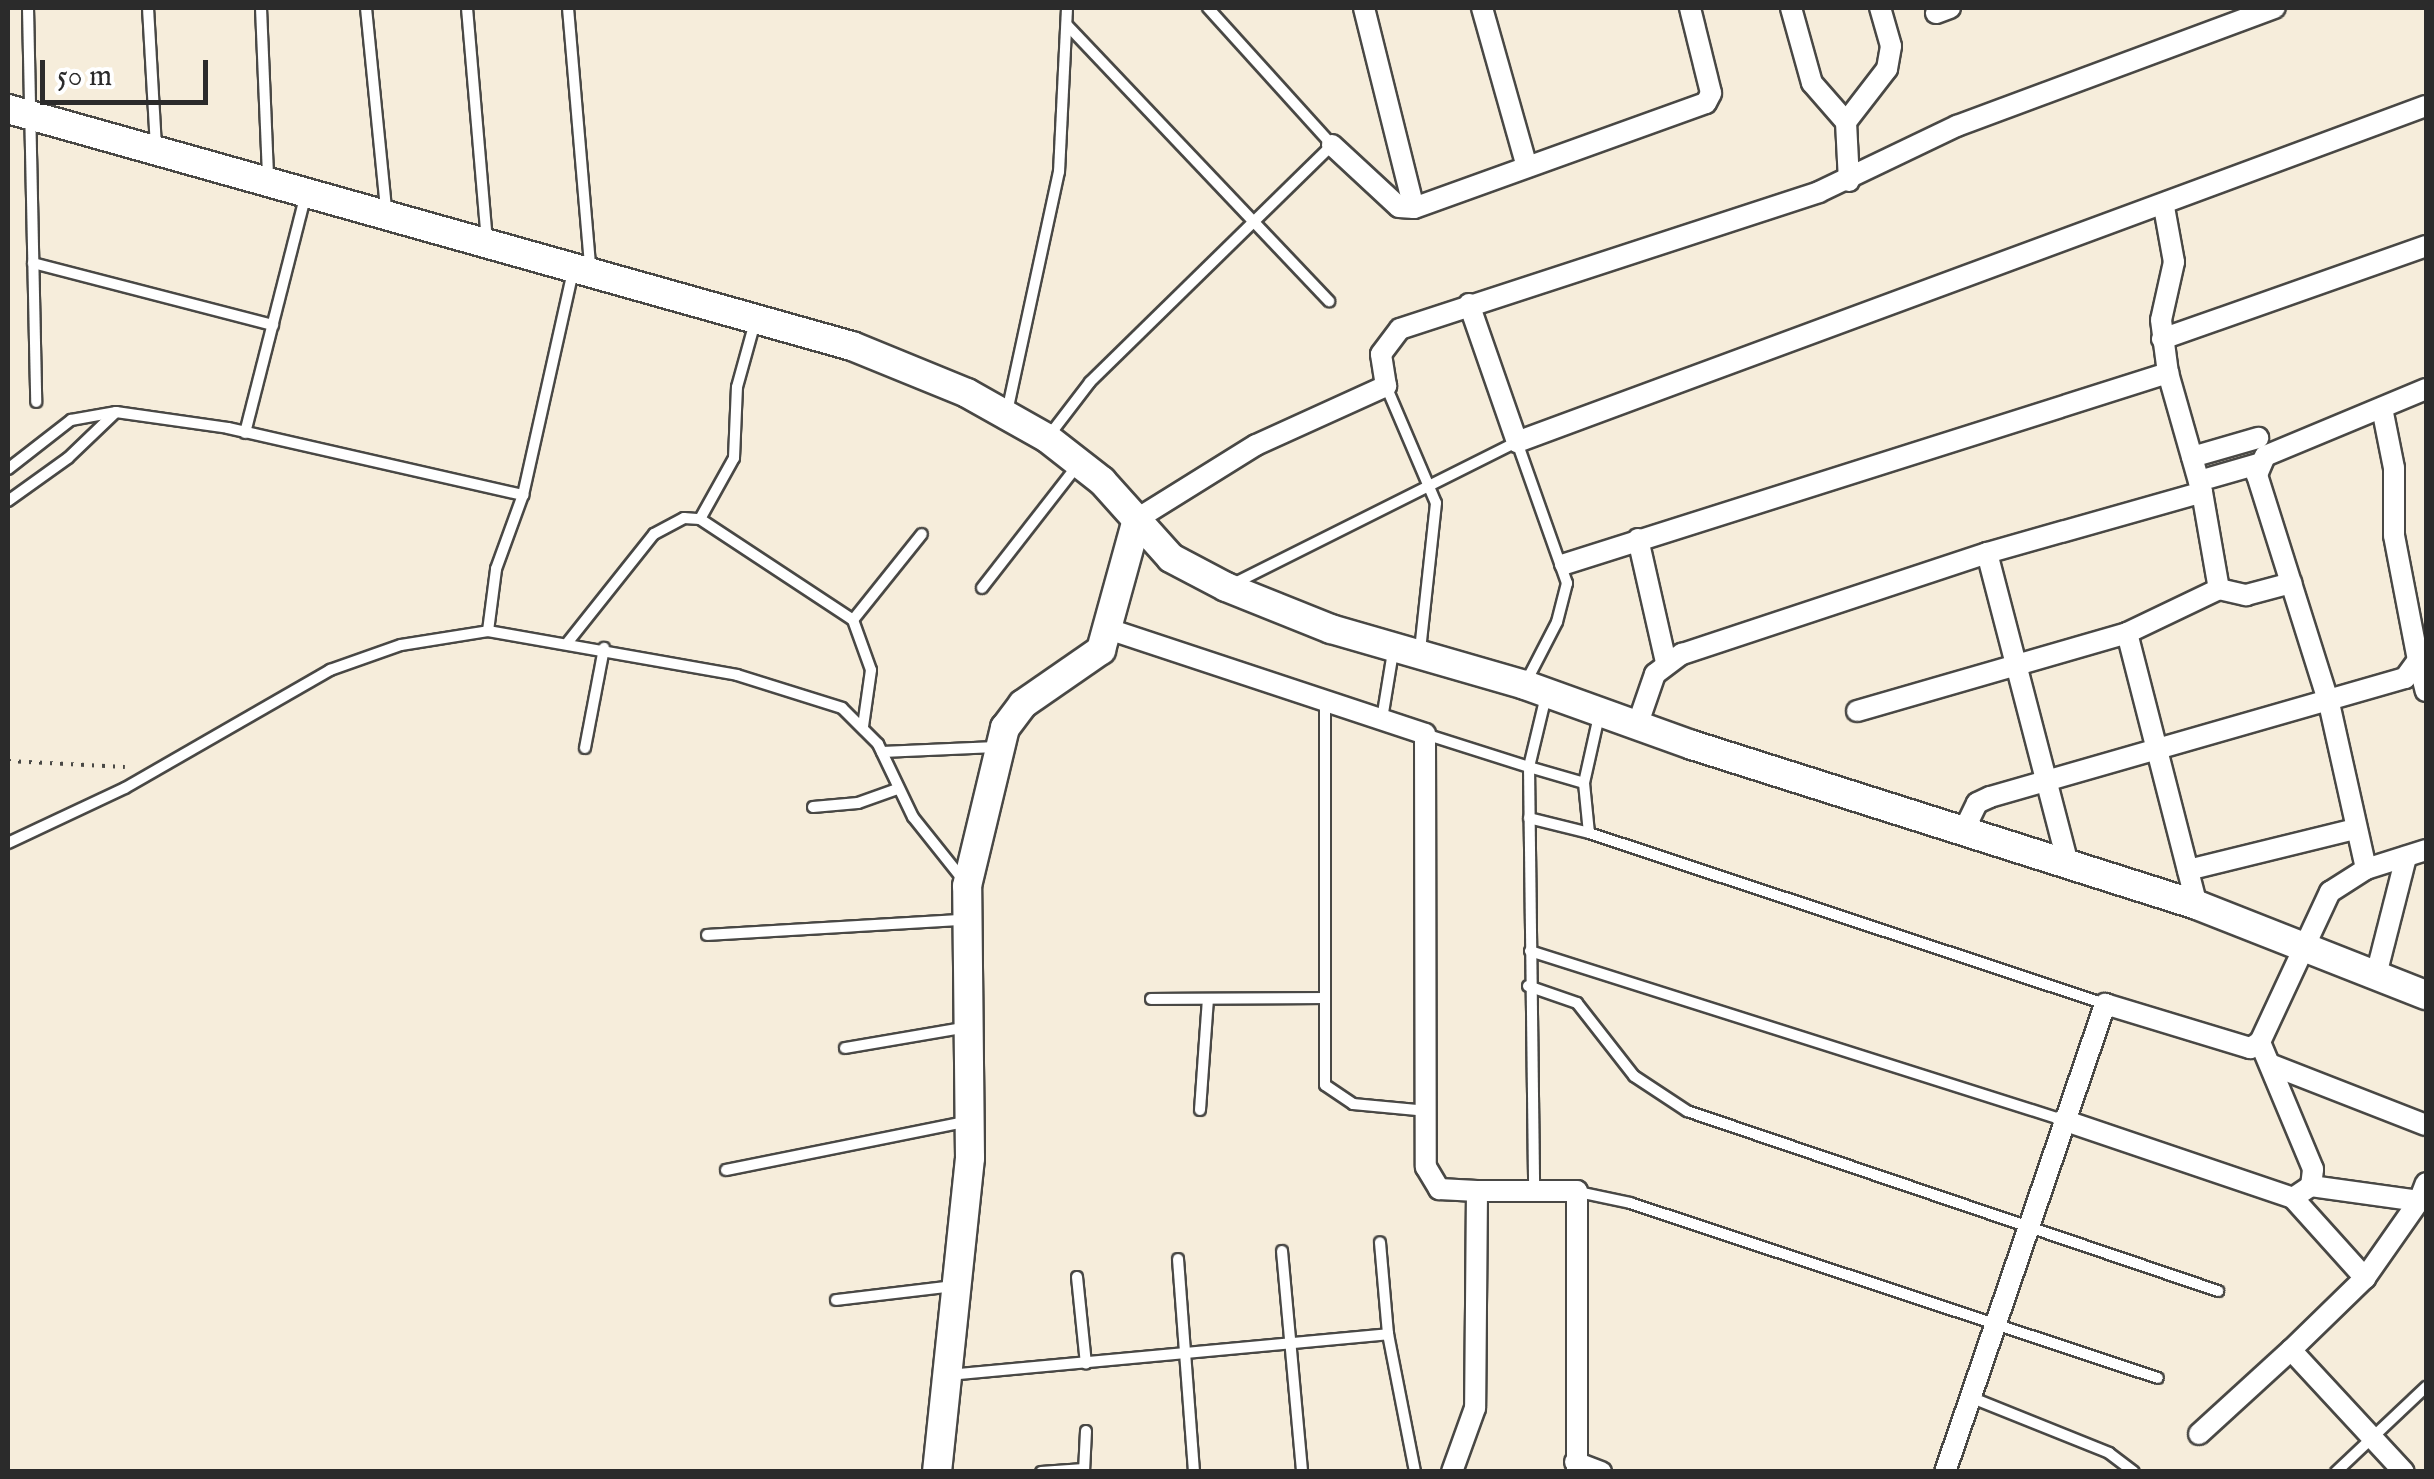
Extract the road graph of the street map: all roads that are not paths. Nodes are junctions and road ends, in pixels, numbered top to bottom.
1 (28, 8) edge
2 (148, 8) edge
3 (261, 8) edge
4 (366, 8) edge
5 (468, 8) edge
6 (568, 8) edge
7 (1067, 8) edge
8 (1208, 8) edge
9 (1364, 8) edge
10 (1482, 8) edge
11 (1690, 8) edge
12 (1791, 8) edge
13 (1880, 8) edge
14 (2275, 8) edge
15 (1067, 25) junction
16 (2426, 106) edge
17 (19, 112) edge
18 (1846, 122) junction
19 (1332, 145) junction
20 (156, 151) junction
21 (1527, 167) junction
22 (1849, 181) junction
23 (268, 184) junction
24 (306, 194) junction
25 (2164, 207) junction
26 (1414, 208) junction
27 (386, 216) junction
28 (1251, 224) junction
29 (487, 242) junction
30 (2426, 246) edge
31 (33, 263) junction
32 (582, 271) junction
33 (1329, 301) dead end
34 (1468, 304) junction
35 (756, 319) junction
36 (273, 325) junction
37 (2162, 339) junction
38 (2168, 373) junction
39 (1386, 386) junction
40 (2426, 388) edge
41 (36, 402) dead end
42 (2382, 408) junction
43 (116, 412) junction
44 (1007, 413) junction
45 (245, 433) junction
46 (1047, 438) junction
47 (2258, 438) dead end
48 (1517, 442) junction
49 (2192, 456) junction
50 (1080, 463) junction
51 (2258, 464) junction
52 (8, 470) edge
53 (1430, 485) junction
54 (2201, 486) junction
55 (523, 494) junction
56 (8, 501) edge
57 (700, 519) junction
58 (1137, 519) junction
59 (922, 534) dead end
60 (1638, 539) junction
61 (1986, 553) junction
62 (1565, 564) junction
63 (2291, 583) junction
64 (982, 588) dead end
65 (1226, 588) junction
66 (2219, 589) junction
67 (853, 620) junction
68 (1108, 629) junction
69 (488, 631) junction
70 (2127, 633) junction
71 (568, 642) junction
72 (604, 648) junction
73 (1406, 652) junction
74 (2418, 660) junction
75 (2016, 661) junction
76 (1666, 662) junction
77 (1536, 689) junction
78 (2426, 691) edge
79 (1324, 701) junction
80 (2329, 703) junction
81 (1857, 710) dead end
82 (1600, 714) junction
83 (1382, 720) junction
84 (864, 726) junction
85 (1637, 726) junction
86 (1424, 734) junction
87 (999, 747) junction
88 (585, 748) dead end
89 (2158, 749) junction
90 (882, 752) junction
91 (1529, 767) junction
92 (2048, 779) junction
93 (1584, 783) junction
94 (896, 789) junction
95 (812, 807) dead end
96 (1528, 818) junction
97 (2356, 829) junction
98 (1589, 832) junction
99 (1963, 832) junction
100 (8, 843) edge
101 (2416, 854) edge
102 (2068, 865) junction
103 (2366, 869) junction
104 (2188, 870) junction
105 (967, 886) junction
106 (2197, 905) junction
107 (963, 920) junction
108 (708, 935) dead end
109 (2304, 950) junction
110 (1530, 951) junction
111 (2376, 975) junction
112 (1528, 986) junction
113 (2426, 995) edge
114 (1323, 998) junction
115 (1151, 999) dead end
116 (1208, 999) junction
117 (2105, 1004) junction
118 (968, 1027) junction
119 (2260, 1042) junction
120 (845, 1048) dead end
121 (2272, 1065) junction
122 (1200, 1110) dead end
123 (1430, 1112) junction
124 (2064, 1120) junction
125 (970, 1122) junction
126 (2426, 1125) edge
127 (726, 1170) dead end
128 (1534, 1190) junction
129 (1478, 1192) junction
130 (1577, 1192) junction
131 (2302, 1192) junction
132 (2423, 1192) edge
133 (2028, 1224) junction
134 (1380, 1242) dead end
135 (1282, 1251) dead end
136 (1178, 1260) dead end
137 (1077, 1277) dead end
138 (2364, 1278) junction
139 (954, 1286) junction
140 (2218, 1291) dead end
141 (836, 1300) dead end
142 (1995, 1322) junction
143 (1388, 1334) junction
144 (1288, 1346) junction
145 (2291, 1350) junction
146 (1188, 1354) junction
147 (1086, 1364) junction
148 (942, 1376) junction
149 (2158, 1378) dead end
150 (2426, 1388) edge
151 (1970, 1398) junction
152 (1086, 1430) dead end
153 (2199, 1434) dead end
154 (2373, 1438) junction
155 (1576, 1467) edge
156 (1084, 1470) edge
157 (937, 1472) edge
158 (1041, 1472) edge
159 (1194, 1472) edge
160 (1302, 1472) edge
161 (1415, 1472) edge
162 (1452, 1472) edge
163 (1601, 1472) edge
164 (1946, 1472) edge
165 (2134, 1472) edge
166 (2336, 1472) edge
167 (2404, 1472) edge

1 - 17 lane
2 - 20 lane
3 - 23 lane
4 - 27 lane
5 - 29 lane
6 - 32 lane
7 - 15 lane
8 - 19 lane
9 - 26 street
10 - 21 street
11 - 21 street
12 - 18 street
13 - 18 street
14 - 22 street
15 - 28 lane
15 - 44 lane
16 - 25 street
17 - 20 street
17 - 31 lane
18 - 22 street
19 - 26 street
19 - 28 lane
20 - 23 street
21 - 26 street
22 - 34 street
23 - 24 street
24 - 27 street
24 - 36 lane
25 - 37 street
25 - 48 street
27 - 29 street
28 - 33 lane
28 - 46 lane
29 - 32 street
30 - 37 street
31 - 36 lane
31 - 41 lane
32 - 35 street
32 - 55 lane
34 - 39 street
34 - 48 street
35 - 44 street
35 - 57 lane
36 - 45 lane
37 - 38 street
38 - 49 street
38 - 60 street
39 - 53 lane
39 - 58 street
40 - 42 street
42 - 51 street
42 - 74 street
43 - 45 lane
43 - 52 lane
43 - 56 lane
44 - 46 street
45 - 55 lane
46 - 50 street
47 - 49 street
48 - 53 lane
48 - 62 lane
49 - 54 street
50 - 58 street
50 - 64 lane
51 - 54 street
51 - 63 street
53 - 65 lane
53 - 73 lane
54 - 61 street
54 - 66 street
55 - 69 lane
57 - 67 lane
57 - 71 lane
58 - 65 street
58 - 68 street
59 - 67 lane
60 - 62 street
60 - 76 street
61 - 75 street
61 - 76 street
62 - 77 lane
63 - 66 street
63 - 80 street
65 - 73 street
66 - 70 street
67 - 84 lane
68 - 79 street
68 - 87 street
69 - 71 lane
69 - 100 lane
70 - 75 street
70 - 89 street
71 - 72 lane
72 - 84 lane
72 - 88 lane
73 - 77 street
73 - 83 lane
74 - 78 street
74 - 80 street
75 - 81 street
75 - 92 street
76 - 85 street
77 - 82 street
77 - 91 lane
79 - 83 street
79 - 114 lane
80 - 89 street
80 - 97 street
82 - 85 street
82 - 93 lane
83 - 86 street
84 - 90 lane
85 - 99 street
86 - 91 lane
86 - 123 street
87 - 90 lane
87 - 105 street
89 - 92 street
89 - 104 street
90 - 94 lane
91 - 93 lane
91 - 96 lane
92 - 99 street
92 - 102 street
93 - 98 lane
94 - 95 lane
94 - 105 lane
96 - 98 lane
96 - 110 lane
97 - 103 street
97 - 104 street
98 - 117 lane
99 - 102 street
101 - 103 street
101 - 111 street
102 - 106 street
103 - 109 street
104 - 106 street
105 - 107 street
106 - 109 street
107 - 108 lane
107 - 118 street
109 - 111 street
109 - 119 street
110 - 112 lane
110 - 124 lane
111 - 113 street
112 - 128 lane
112 - 133 lane
114 - 116 lane
114 - 123 lane
115 - 116 lane
116 - 122 lane
117 - 119 street
117 - 124 street
118 - 120 lane
118 - 125 street
119 - 121 street
121 - 126 street
121 - 131 street
123 - 129 street
124 - 131 street
124 - 133 street
125 - 127 lane
125 - 139 street
128 - 129 street
128 - 130 street
129 - 162 street
130 - 142 lane
130 - 155 street
131 - 132 street
131 - 138 street
132 - 138 street
133 - 140 lane
133 - 142 street
134 - 143 lane
135 - 144 lane
136 - 146 lane
137 - 147 lane
138 - 145 street
139 - 141 lane
139 - 148 street
142 - 149 lane
142 - 151 street
143 - 144 lane
143 - 161 lane
144 - 146 lane
144 - 160 lane
145 - 153 street
145 - 154 street
146 - 147 lane
146 - 159 lane
147 - 148 lane
148 - 157 street
150 - 154 lane
151 - 164 street
151 - 165 lane
152 - 156 lane
154 - 166 lane
154 - 167 street
155 - 163 street
156 - 158 lane

